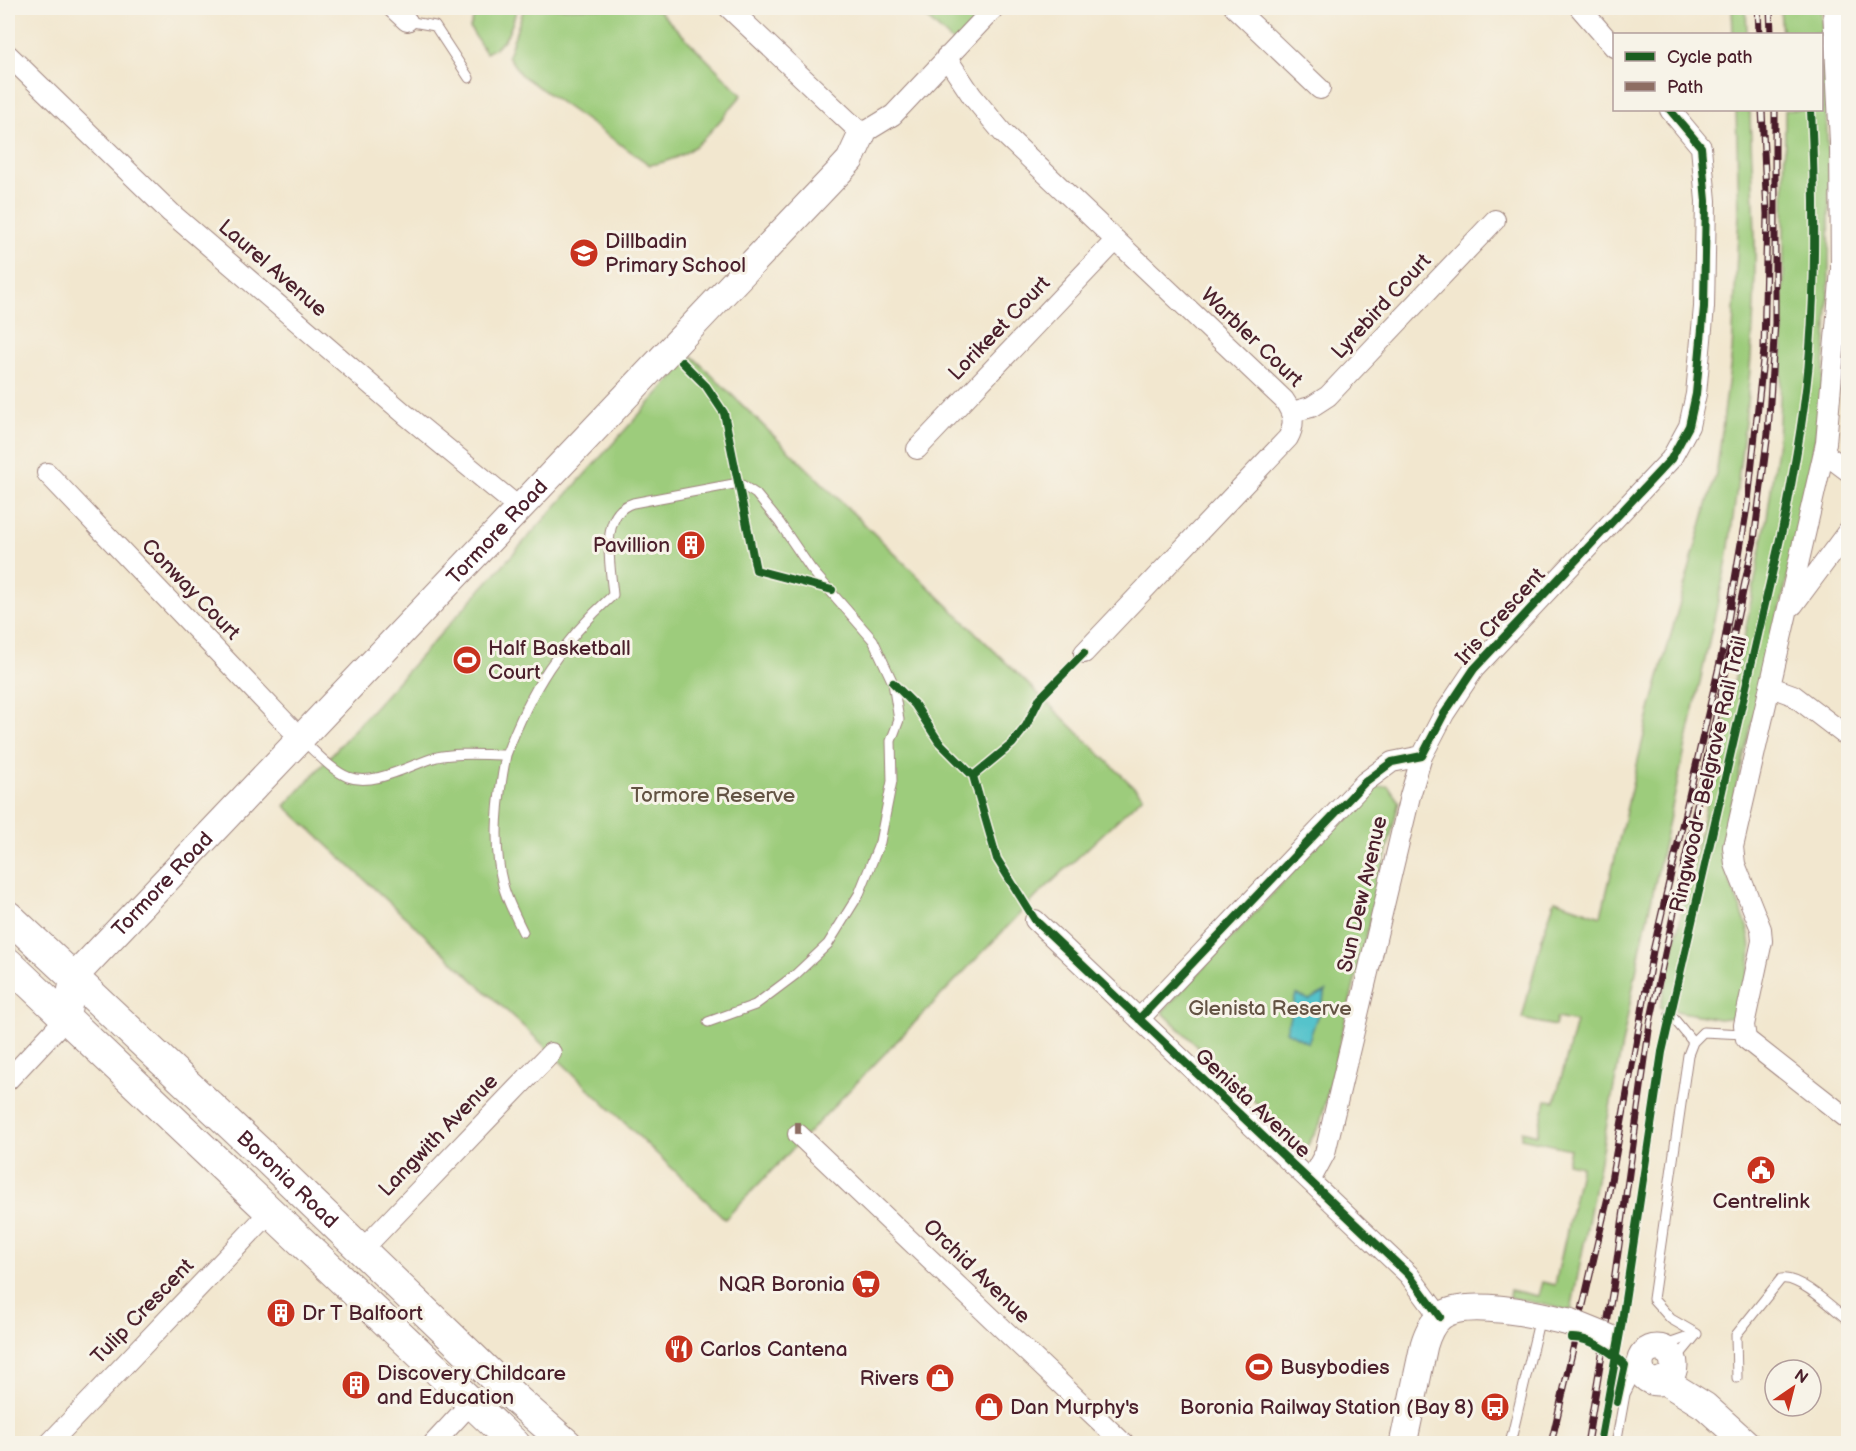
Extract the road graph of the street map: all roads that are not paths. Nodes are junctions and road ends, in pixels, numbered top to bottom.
1 (729, 8) edge
2 (994, 8) edge
3 (1234, 8) edge
4 (1580, 8) edge
5 (1833, 8) edge
6 (400, 14) edge
7 (1613, 46) edge
8 (8, 55) edge
9 (940, 64) junction
10 (469, 78) dead end
11 (1320, 89) dead end
12 (1671, 111) edge
13 (862, 134) junction
14 (1495, 220) dead end
15 (1116, 240) junction
16 (1292, 412) junction
17 (917, 448) dead end
18 (1824, 453) junction
19 (1848, 471) edge
20 (47, 473) dead end
21 (518, 507) junction
22 (1848, 531) edge
23 (1788, 612) junction
24 (1084, 653) dead end
25 (1771, 687) junction
26 (1848, 737) edge
27 (300, 738) junction
28 (506, 755) junction
29 (1422, 756) junction
30 (8, 916) edge
31 (1035, 920) dead end
32 (523, 932) dead end
33 (8, 963) edge
34 (74, 977) junction
35 (1670, 1014) dead end
36 (66, 1018) junction
37 (1139, 1019) junction
38 (708, 1022) dead end
39 (1744, 1034) junction
40 (1693, 1042) junction
41 (551, 1053) dead end
42 (8, 1080) edge
43 (1848, 1119) edge
44 (798, 1134) dead end
45 (1310, 1182) junction
46 (270, 1212) junction
47 (361, 1251) junction
48 (1541, 1315) junction
49 (1440, 1317) junction
50 (1848, 1320) edge
51 (1697, 1334) junction
52 (1657, 1362) junction
53 (1737, 1378) dead end
54 (471, 1403) junction
55 (1117, 1441) edge
56 (50, 1443) edge
57 (433, 1443) edge
58 (514, 1443) edge
59 (567, 1443) edge
60 (1403, 1443) edge
61 (1510, 1443) edge
62 (1616, 1443) edge
63 (1747, 1443) edge

1 - 13 street
2 - 9 street
3 - 11 street
4 - 7 street
5 - 18 street
6 - 10 lane
8 - 21 street, Laurel Avenue
9 - 13 street
9 - 15 street, Warbler Court
12 - 29 street, Iris Crescent
13 - 21 street, Tormore Road
14 - 16 street, Lyrebird Court
15 - 16 street, Warbler Court
15 - 17 street, Lorikeet Court
16 - 24 street, Warbler Court
18 - 19 street
18 - 23 street
20 - 27 street, Conway Court
21 - 27 street, Tormore Road
22 - 23 street
23 - 25 street
25 - 26 street
25 - 39 street
27 - 28 lane
27 - 34 street, Tormore Road
28 - 32 lane
28 - 38 lane
29 - 37 street
29 - 45 street, Sun Dew Avenue
30 - 34 main road, Boronia Road
31 - 37 street, Genista Avenue
33 - 36 main road, Boronia Road
34 - 36 street
34 - 47 main road, Boronia Road
35 - 40 lane
36 - 42 street
36 - 46 main road, Boronia Road
37 - 45 street, Genista Avenue
39 - 40 lane
39 - 43 street
40 - 51 lane
41 - 47 street, Langwith Avenue
44 - 55 street, Orchid Avenue
45 - 49 street, Genista Avenue
46 - 54 main road, Boronia Road
46 - 56 street, Tulip Crescent
47 - 59 main road, Boronia Road
48 - 49 street
48 - 52 street, bridge
48 - 61 lane
49 - 60 street
50 - 53 lane
51 - 52 lane
51 - 52 lane
52 - 62 lane
52 - 63 street
54 - 57 street
54 - 58 main road, Boronia Road

